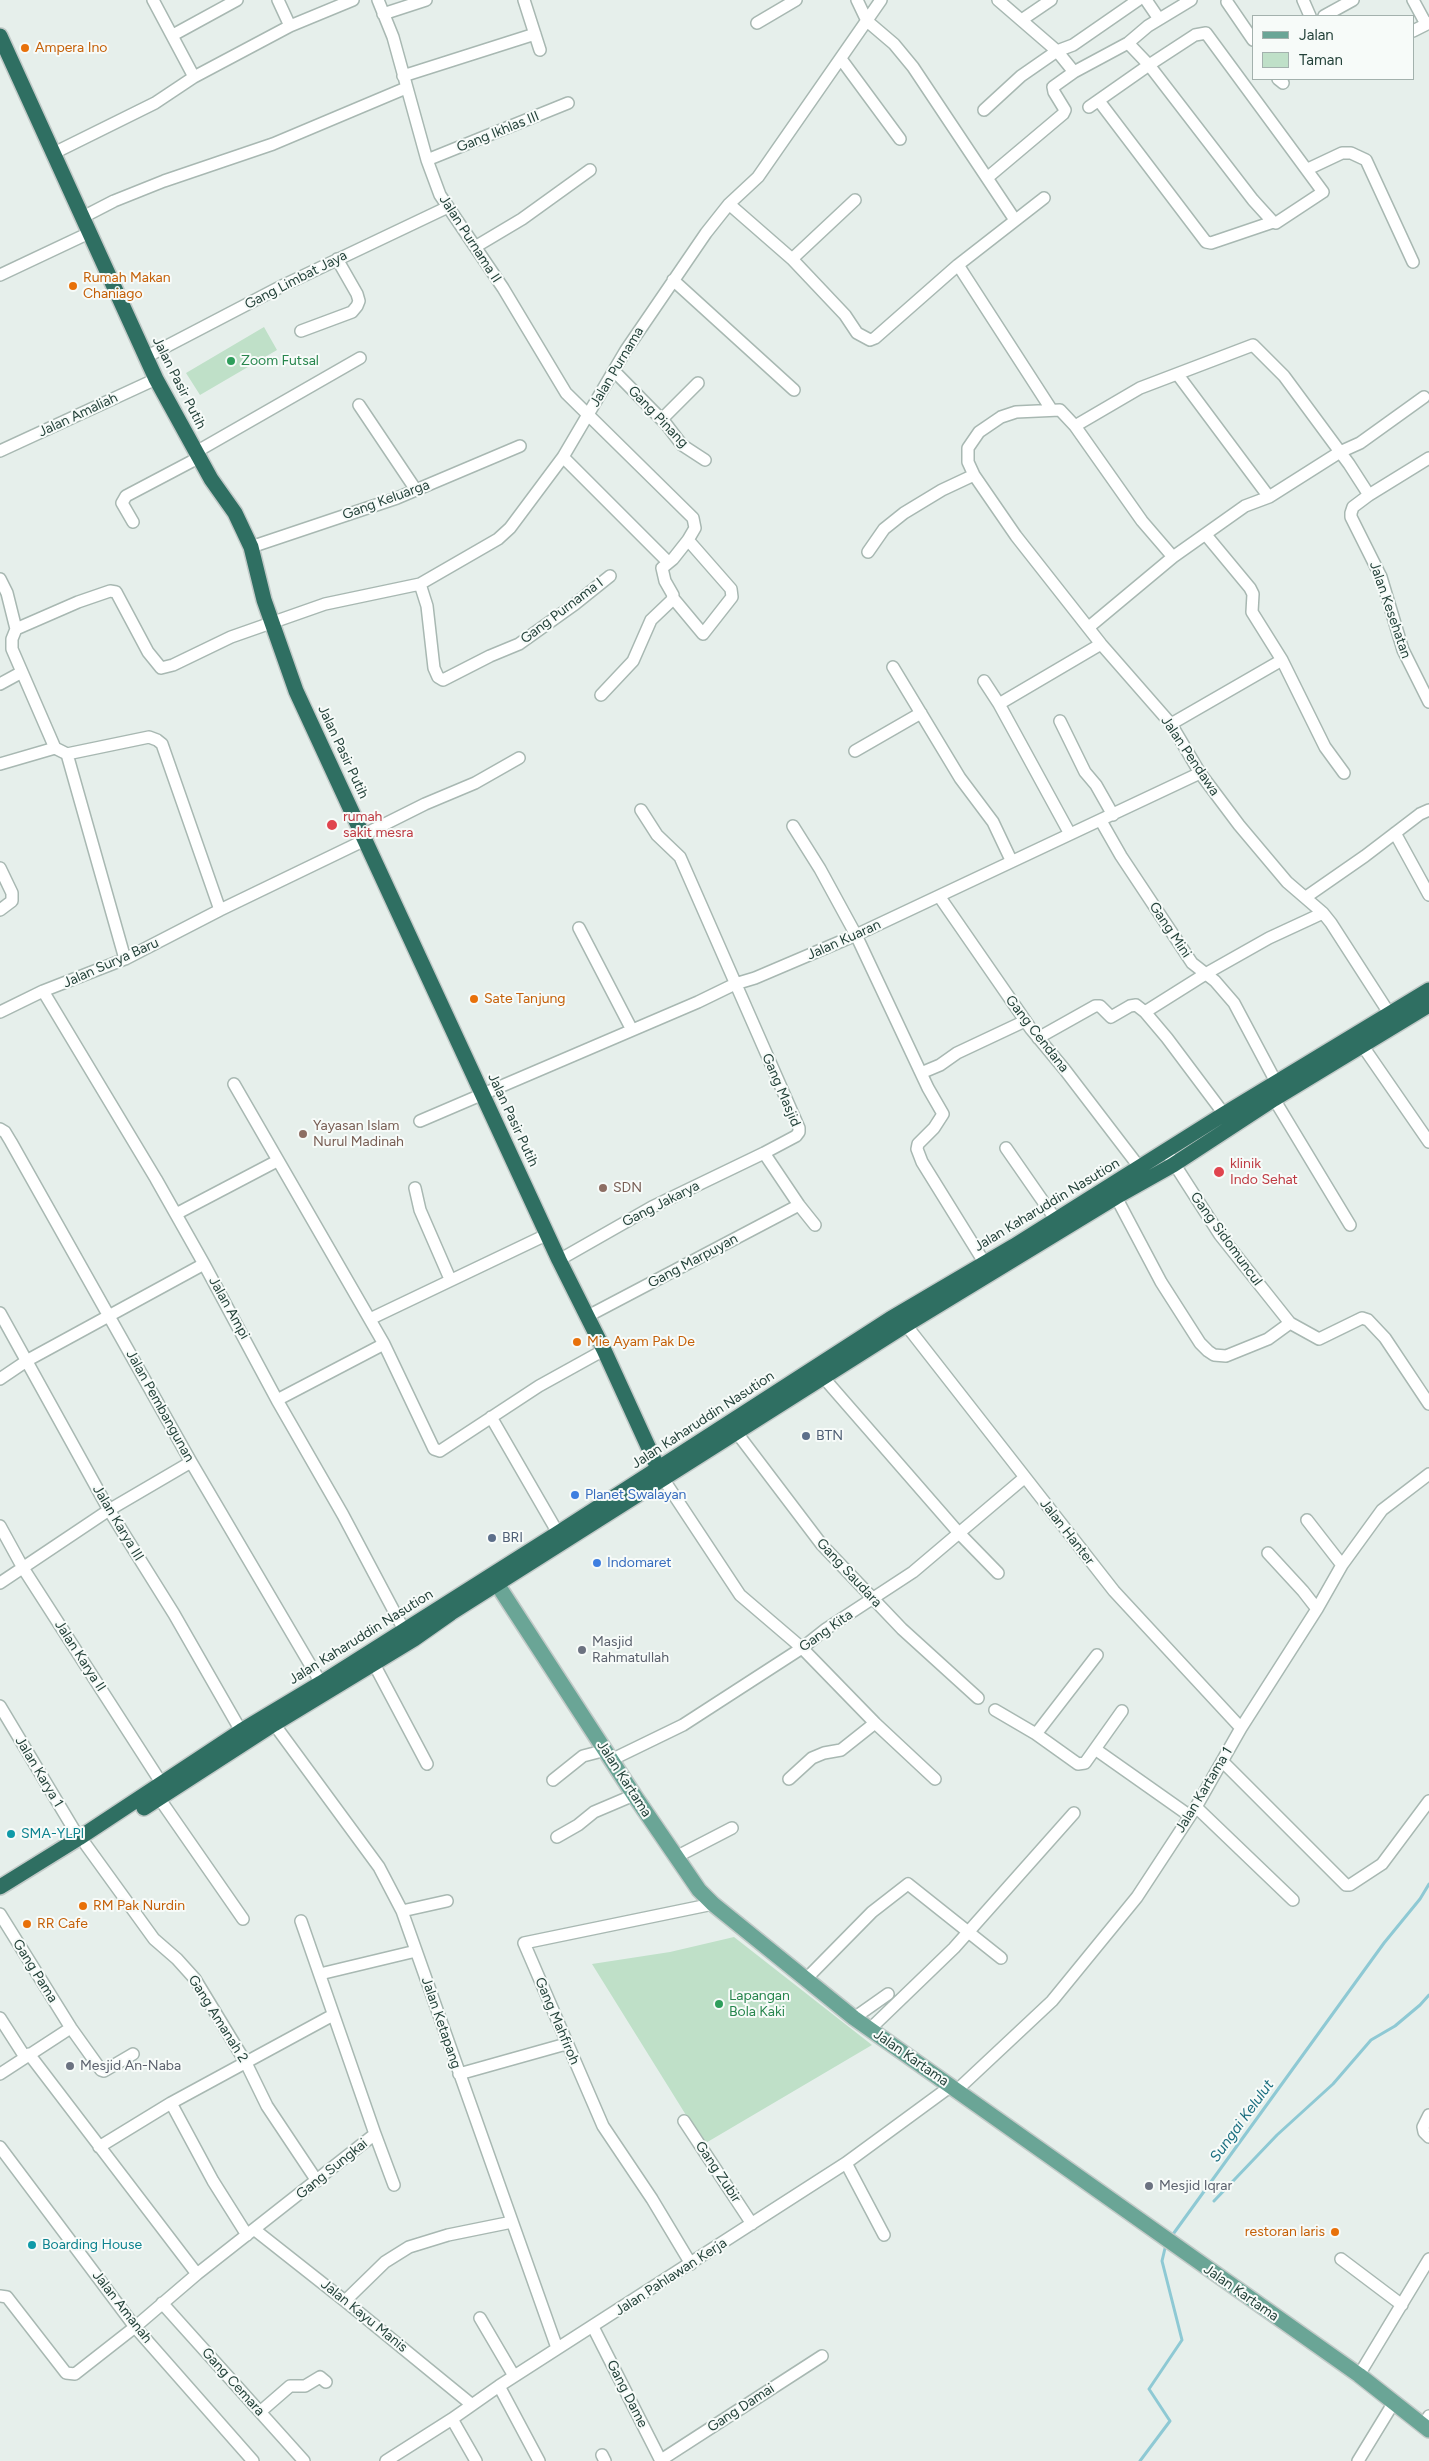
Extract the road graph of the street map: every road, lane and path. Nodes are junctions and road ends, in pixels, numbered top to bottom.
1 (153, 0) edge
2 (237, 0) edge
3 (278, 0) edge
4 (353, 0) edge
5 (378, 0) edge
6 (426, 0) edge
7 (524, 0) edge
8 (796, 0) edge
9 (857, 0) edge
10 (881, 0) edge
11 (998, 0) edge
12 (1051, 0) edge
13 (1138, 0) edge
14 (1146, 0) edge
15 (1191, 0) edge
16 (1303, 0) edge
17 (1353, 0) edge
18 (1413, 0) edge
19 (1229, 1) edge
20 (332, 4) edge
21 (383, 14) junction
22 (1310, 15) edge
23 (1326, 15) edge
24 (1023, 19) junction
25 (1159, 19) junction
26 (867, 21) junction
27 (757, 23) dead end
28 (1428, 23) edge
29 (290, 26) junction
30 (1414, 30) edge
31 (535, 34) junction
32 (173, 35) junction
33 (0, 36) edge
34 (1252, 38) edge
35 (1128, 43) junction
36 (540, 50) dead end
37 (1057, 51) junction
38 (841, 59) junction
39 (1149, 65) junction
40 (1074, 72) junction
41 (403, 76) junction
42 (194, 77) junction
43 (406, 88) junction
44 (568, 103) dead end
45 (984, 110) dead end
46 (900, 139) dead end
47 (54, 153) junction
48 (427, 160) junction
49 (1308, 169) junction
50 (590, 170) dead end
51 (987, 178) junction
52 (1044, 198) dead end
53 (855, 200) dead end
54 (729, 204) junction
55 (448, 207) junction
56 (83, 217) junction
57 (1015, 220) junction
58 (1273, 222) junction
59 (89, 233) junction
60 (475, 247) junction
61 (336, 259) junction
62 (792, 259) junction
63 (1413, 262) dead end
64 (958, 265) junction
65 (0, 275) edge
66 (674, 280) junction
67 (301, 330) dead end
68 (146, 357) junction
69 (360, 358) dead end
70 (614, 371) junction
71 (1178, 374) junction
72 (156, 379) junction
73 (698, 383) dead end
74 (794, 390) dead end
75 (1424, 397) dead end
76 (359, 405) dead end
77 (1051, 409) junction
78 (588, 416) junction
79 (662, 419) junction
80 (1075, 426) junction
81 (520, 446) dead end
82 (0, 451) edge
83 (1340, 452) junction
84 (198, 454) junction
85 (563, 457) junction
86 (1429, 458) edge
87 (705, 460) dead end
88 (974, 475) junction
89 (416, 490) junction
90 (1369, 495) junction
91 (1269, 497) junction
92 (133, 522) dead end
93 (1206, 535) junction
94 (688, 540) junction
95 (250, 547) junction
96 (868, 552) dead end
97 (1173, 558) junction
98 (667, 561) junction
99 (610, 576) dead end
100 (0, 579) edge
101 (420, 584) junction
102 (673, 598) junction
103 (272, 622) junction
104 (1089, 627) junction
105 (16, 629) junction
106 (1101, 644) junction
107 (1282, 660) junction
108 (893, 668) dead end
109 (22, 672) junction
110 (984, 681) dead end
111 (0, 684) edge
112 (601, 695) dead end
113 (1429, 702) edge
114 (999, 704) junction
115 (921, 713) junction
116 (1060, 721) dead end
117 (1171, 724) junction
118 (55, 748) junction
119 (855, 751) dead end
120 (67, 754) junction
121 (519, 758) dead end
122 (0, 764) edge
123 (1200, 773) junction
124 (1344, 774) dead end
125 (641, 810) dead end
126 (1429, 810) edge
127 (1113, 815) junction
128 (1100, 822) junction
129 (793, 826) dead end
130 (1395, 833) junction
131 (1070, 834) junction
132 (364, 837) junction
133 (1012, 860) junction
134 (0, 868) edge
135 (1429, 895) edge
136 (938, 896) junction
137 (1306, 897) junction
138 (0, 910) edge
139 (220, 910) junction
140 (1323, 913) junction
141 (579, 928) dead end
142 (856, 935) junction
143 (125, 959) junction
144 (1207, 973) junction
145 (735, 984) junction
146 (1429, 990) edge
147 (43, 992) junction
148 (1429, 1005) edge
149 (0, 1012) edge
150 (1145, 1012) junction
151 (1389, 1013) junction
152 (1025, 1021) junction
153 (632, 1030) junction
154 (1038, 1038) junction
155 (1362, 1045) junction
156 (921, 1073) junction
157 (1276, 1082) junction
158 (234, 1084) dead end
159 (483, 1093) junction
160 (1274, 1099) junction
161 (1224, 1114) junction
162 (420, 1121) dead end
163 (0, 1129) edge
164 (1429, 1142) edge
165 (1006, 1148) dead end
166 (1166, 1151) junction
167 (764, 1153) junction
168 (277, 1161) junction
169 (1173, 1165) junction
170 (1140, 1168) junction
171 (415, 1188) dead end
172 (1116, 1197) junction
173 (799, 1205) junction
174 (176, 1214) junction
175 (1056, 1220) junction
176 (815, 1225) dead end
177 (1350, 1225) dead end
178 (548, 1234) junction
179 (559, 1260) junction
180 (984, 1262) junction
181 (204, 1264) junction
182 (450, 1279) junction
183 (0, 1313) edge
184 (588, 1316) junction
185 (110, 1317) junction
186 (370, 1319) junction
187 (1290, 1323) junction
188 (906, 1325) junction
189 (384, 1344) junction
190 (604, 1350) junction
191 (28, 1360) junction
192 (823, 1377) junction
193 (0, 1379) edge
194 (276, 1400) junction
195 (1429, 1404) edge
196 (491, 1417) junction
197 (737, 1433) junction
198 (191, 1462) junction
199 (661, 1474) junction
200 (1429, 1474) edge
201 (1024, 1478) junction
202 (109, 1510) junction
203 (1307, 1520) dead end
204 (0, 1526) edge
205 (958, 1532) junction
206 (558, 1533) junction
207 (1268, 1554) dead end
208 (1342, 1565) junction
209 (23, 1568) junction
210 (998, 1573) dead end
211 (0, 1583) edge
212 (497, 1584) junction
213 (873, 1599) junction
214 (1317, 1609) junction
215 (404, 1630) junction
216 (802, 1648) junction
217 (1097, 1655) dead end
218 (374, 1664) junction
219 (322, 1683) junction
220 (978, 1698) dead end
221 (0, 1706) edge
222 (995, 1710) dead end
223 (1122, 1711) dead end
224 (875, 1723) junction
225 (274, 1724) junction
226 (1241, 1728) junction
227 (241, 1730) junction
228 (1036, 1734) junction
229 (1095, 1749) junction
230 (609, 1755) junction
231 (1222, 1761) junction
232 (427, 1764) dead end
233 (192, 1772) junction
234 (789, 1779) dead end
235 (934, 1779) dead end
236 (553, 1780) dead end
237 (161, 1791) junction
238 (634, 1795) junction
239 (1429, 1802) edge
240 (1074, 1812) dead end
241 (1192, 1812) junction
242 (732, 1828) dead end
243 (557, 1837) dead end
244 (82, 1842) junction
245 (676, 1857) junction
246 (1, 1888) edge
247 (1293, 1900) dead end
248 (447, 1901) dead end
249 (713, 1904) junction
250 (402, 1911) junction
251 (0, 1914) edge
252 (243, 1919) dead end
253 (301, 1921) dead end
254 (968, 1933) junction
255 (416, 1951) junction
256 (1001, 1958) dead end
257 (320, 1974) junction
258 (806, 1979) junction
259 (888, 1994) dead end
260 (334, 2014) junction
261 (0, 2018) edge
262 (854, 2018) junction
263 (870, 2029) junction
264 (68, 2030) junction
265 (566, 2044) junction
266 (133, 2054) dead end
267 (27, 2056) junction
268 (246, 2063) junction
269 (0, 2074) edge
270 (459, 2074) junction
271 (954, 2088) junction
272 (171, 2103) junction
273 (1429, 2115) edge
274 (684, 2121) dead end
275 (375, 2134) junction
276 (1429, 2137) edge
277 (0, 2147) edge
278 (99, 2147) junction
279 (846, 2163) junction
280 (317, 2181) junction
281 (394, 2185) dead end
282 (512, 2222) junction
283 (752, 2224) junction
284 (251, 2233) junction
285 (884, 2236) dead end
286 (1341, 2259) dead end
287 (1429, 2259) edge
288 (691, 2264) junction
289 (197, 2274) junction
290 (0, 2296) edge
291 (345, 2300) junction
292 (162, 2303) junction
293 (1402, 2304) junction
294 (480, 2318) dead end
295 (135, 2327) junction
296 (593, 2327) junction
297 (557, 2348) junction
298 (822, 2356) dead end
299 (1359, 2375) junction
300 (514, 2376) junction
301 (326, 2382) dead end
302 (499, 2386) junction
303 (1394, 2402) junction
304 (471, 2404) junction
305 (260, 2412) junction
306 (452, 2419) junction
307 (1427, 2424) edge
308 (392, 2460) edge
309 (253, 2461) edge
310 (304, 2461) edge
311 (476, 2461) edge
312 (539, 2461) edge
313 (661, 2461) edge
314 (1358, 2461) edge

1 - 32 street
2 - 32 street
3 - 29 street
4 - 20 street
5 - 21 street, Jalan Purnama II
6 - 21 street
7 - 31 street
8 - 27 street
9 - 26 street
10 - 26 street, Jalan Purnama
11 - 24 street
12 - 24 street
13 - 37 street
14 - 25 street
15 - 25 street
16 - 22 street
17 - 23 street
18 - 28 street
19 - 34 street
20 - 29 street
21 - 41 street, Jalan Purnama II
24 - 37 street
25 - 35 street
26 - 38 street, Jalan Purnama
26 - 51 street
28 - 30 street
29 - 42 street
31 - 36 street
31 - 41 street
32 - 42 street
33 - 47 highway, Jalan Pasir Putih
35 - 39 street
35 - 40 street
37 - 40 street
37 - 45 street
38 - 46 street
38 - 54 street, Jalan Purnama
39 - 49 street
39 - 58 street
39 - 58 street
40 - 51 street
41 - 43 street, Jalan Purnama II
42 - 47 street
43 - 48 street, Jalan Purnama II
43 - 56 street
44 - 48 street, Gang Ikhlas III
47 - 56 highway, Jalan Pasir Putih
48 - 55 street, Jalan Purnama II
49 - 58 street
49 - 63 street
50 - 60 street
51 - 57 street
52 - 57 street
53 - 62 street
54 - 62 street
54 - 66 street, Jalan Purnama
55 - 60 street, Jalan Purnama II
55 - 61 street, Gang Limbat Jaya
56 - 59 highway, Jalan Pasir Putih
57 - 64 street
59 - 65 street
59 - 68 highway, Jalan Pasir Putih
60 - 78 street, Jalan Purnama II
61 - 67 street
61 - 68 street, Gang Limbat Jaya
62 - 64 street
64 - 77 street
66 - 70 street, Jalan Purnama
66 - 74 street
68 - 72 highway, Jalan Pasir Putih
69 - 84 street
70 - 78 street, Jalan Purnama
70 - 79 street, Gang Pinang
71 - 80 street
71 - 83 street
71 - 91 street
72 - 82 street, Jalan Amaliah
72 - 84 highway, Jalan Pasir Putih
73 - 79 street
75 - 83 street
76 - 89 street
77 - 80 street
77 - 88 street
78 - 85 street, Jalan Purnama
78 - 94 street, Jalan Purnama II
79 - 87 street, Gang Pinang
80 - 97 street
81 - 89 street, Gang Keluarga
83 - 90 street
83 - 91 street
84 - 92 street
84 - 95 highway, Jalan Pasir Putih
85 - 98 street
85 - 101 street, Jalan Purnama
86 - 90 street, Jalan Kesehatan
88 - 96 street
88 - 104 street, Jalan Pendawa
89 - 95 street, Gang Keluarga
90 - 113 street, Jalan Kesehatan
91 - 93 street
93 - 97 street
93 - 107 street
94 - 98 street
94 - 102 street
95 - 103 highway, Jalan Pasir Putih
97 - 104 street
98 - 102 street
99 - 101 street, Gang Purnama I
100 - 105 street
101 - 103 street, Jalan Purnama
102 - 112 street
103 - 105 street, Jalan Purnama
103 - 132 highway, Jalan Pasir Putih
104 - 106 street, Jalan Pendawa
105 - 109 street
106 - 114 street
106 - 117 street, Jalan Pendawa
107 - 117 street
107 - 124 street
108 - 115 street
109 - 111 street
109 - 118 street
110 - 114 street
114 - 131 street
115 - 119 street
115 - 133 street
116 - 127 street
117 - 123 street, Jalan Pendawa
118 - 120 street
118 - 122 street
120 - 139 street
120 - 143 street
121 - 132 street
123 - 127 street, Jalan Kuaran
123 - 137 street, Jalan Pendawa
125 - 145 street, Gang Masjid
126 - 130 street
127 - 128 street, Jalan Kuaran
128 - 131 street, Jalan Kuaran
128 - 144 street, Gang Mini
129 - 142 street
130 - 135 street
130 - 137 street
131 - 133 street, Jalan Kuaran
132 - 139 street, Jalan Surya Baru
132 - 159 highway, Jalan Pasir Putih
133 - 136 street, Jalan Kuaran
134 - 138 street
136 - 142 street, Jalan Kuaran
136 - 152 street, Gang Cendana
137 - 140 street, Jalan Pendawa
139 - 143 street, Jalan Surya Baru
140 - 144 street
140 - 151 street, Jalan Pendawa
141 - 153 street
142 - 145 street, Jalan Kuaran
142 - 156 street
143 - 147 street, Jalan Surya Baru
144 - 150 street
144 - 157 street, Gang Mini
145 - 153 street, Jalan Kuaran
145 - 167 street, Gang Masjid
146 - 151 highway, Jalan Kaharuddin Nasution
147 - 149 street, Jalan Surya Baru
147 - 174 street, Jalan Ampi
148 - 155 highway, Jalan Kaharuddin Nasution
150 - 154 street
150 - 161 street
151 - 157 highway, Jalan Kaharuddin Nasution
152 - 154 street, Gang Cendana
152 - 156 street
153 - 159 street, Jalan Kuaran
154 - 170 street, Gang Cendana
155 - 160 highway, Jalan Kaharuddin Nasution
155 - 164 street
156 - 180 street
157 - 161 highway, Jalan Kaharuddin Nasution
158 - 168 street
159 - 162 street, Jalan Kuaran
159 - 178 highway, Jalan Pasir Putih
160 - 169 highway, Jalan Kaharuddin Nasution
160 - 177 street
161 - 166 highway, Jalan Kaharuddin Nasution
163 - 185 street, Jalan Pembangunan
165 - 175 street
166 - 169 street, Gang Sidomuncul
166 - 170 highway, Jalan Kaharuddin Nasution
167 - 173 street
167 - 179 street, Gang Jakarya
168 - 174 street
168 - 186 street
169 - 172 highway, Jalan Kaharuddin Nasution
169 - 187 street, Gang Sidomuncul
170 - 175 highway, Jalan Kaharuddin Nasution
171 - 182 street
172 - 187 street
172 - 188 highway, Jalan Kaharuddin Nasution
173 - 176 street
173 - 184 street, Gang Marpuyan
174 - 181 street, Jalan Ampi
175 - 180 highway, Jalan Kaharuddin Nasution
178 - 179 highway, Jalan Pasir Putih
178 - 182 street
179 - 184 highway, Jalan Pasir Putih
180 - 199 highway, Jalan Kaharuddin Nasution
181 - 185 street
181 - 194 street, Jalan Ampi
182 - 186 street
183 - 191 street, Jalan Karya III
184 - 190 highway, Jalan Pasir Putih
185 - 191 street
185 - 198 street, Jalan Pembangunan
186 - 189 street
187 - 195 street
188 - 192 highway, Jalan Kaharuddin Nasution
188 - 201 street, Jalan Hanter
189 - 194 street
189 - 196 street
190 - 196 street
190 - 199 highway, Jalan Pasir Putih
191 - 193 street
191 - 202 street, Jalan Karya III
192 - 197 highway, Jalan Kaharuddin Nasution
192 - 205 street
194 - 215 street, Jalan Ampi
196 - 206 street
197 - 199 highway, Jalan Kaharuddin Nasution
197 - 213 street, Gang Saudara
198 - 202 street
198 - 219 street, Jalan Pembangunan
199 - 206 highway, Jalan Kaharuddin Nasution
199 - 212 highway, Jalan Kaharuddin Nasution
199 - 216 street
200 - 208 street, Jalan Kartama 1
201 - 205 street, Gang Kita
201 - 226 street, Jalan Hanter
202 - 209 street
202 - 227 street, Jalan Karya III
203 - 208 street
204 - 209 street, Jalan Karya II
205 - 210 street
205 - 213 street, Gang Kita
206 - 215 highway, Jalan Kaharuddin Nasution
207 - 214 street
208 - 214 street, Jalan Kartama 1
209 - 211 street
209 - 237 street, Jalan Karya II
212 - 218 highway, Jalan Kaharuddin Nasution
212 - 230 main road, Jalan Kartama
213 - 216 street, Gang Kita
213 - 220 street, Gang Saudara
214 - 226 street, Jalan Kartama 1
215 - 219 highway, Jalan Kaharuddin Nasution
216 - 224 street
216 - 230 street, Gang Kita
217 - 228 street
218 - 225 highway, Jalan Kaharuddin Nasution
218 - 232 street
219 - 227 highway, Jalan Kaharuddin Nasution
221 - 244 street, Jalan Karya 1
222 - 228 street
223 - 229 street
224 - 234 street
224 - 235 street
225 - 233 highway, Jalan Kaharuddin Nasution
225 - 250 street, Jalan Ketapang
226 - 231 street, Jalan Kartama 1
227 - 233 highway, Jalan Kaharuddin Nasution
228 - 229 street
229 - 241 street
230 - 236 street, Gang Kita
230 - 238 main road, Jalan Kartama
231 - 239 street
231 - 241 street, Jalan Kartama 1
233 - 237 highway, Jalan Kaharuddin Nasution
237 - 244 highway, Jalan Kaharuddin Nasution
237 - 252 street, Jalan Karya II
238 - 243 street
238 - 245 main road, Jalan Kartama
240 - 254 street
241 - 247 street
241 - 271 street, Jalan Kartama 1
242 - 245 street
244 - 246 highway, Jalan Kaharuddin Nasution
244 - 268 street, Gang Amanah 2
245 - 249 main road, Jalan Kartama
248 - 250 street
249 - 258 main road, Jalan Kartama
249 - 265 street, Gang Mahfiroh
250 - 255 street, Jalan Ketapang
251 - 264 street, Gang Pama
253 - 257 street, Gang Sungkai
254 - 256 street
254 - 258 street
254 - 263 street
255 - 257 street
255 - 270 street, Jalan Ketapang
257 - 260 street, Gang Sungkai
258 - 262 main road, Jalan Kartama
259 - 262 street
260 - 268 street
260 - 275 street, Gang Sungkai
261 - 267 street
262 - 263 main road, Jalan Kartama
263 - 271 main road, Jalan Kartama
264 - 266 street, Gang Pama
264 - 267 street
265 - 270 street
265 - 288 street, Gang Mahfiroh
267 - 269 street
267 - 278 street
268 - 272 street
268 - 280 street, Gang Amanah 2
270 - 282 street, Jalan Ketapang
271 - 279 street, Jalan Pahlawan Kerja
271 - 299 main road, Jalan Kartama
272 - 278 street
272 - 284 street, Jalan Kayu Manis
273 - 276 street
274 - 283 street, Gang Zubir
275 - 280 street, Gang Sungkai
275 - 281 street
277 - 295 street, Jalan Amanah
278 - 289 street
279 - 283 street, Jalan Pahlawan Kerja
279 - 285 street
280 - 284 street, Gang Sungkai
282 - 291 street
282 - 297 street, Jalan Ketapang
283 - 288 street, Jalan Pahlawan Kerja
284 - 289 street, Gang Sungkai
284 - 291 street, Jalan Kayu Manis
286 - 293 street
287 - 293 street
288 - 296 street, Jalan Pahlawan Kerja
289 - 292 street, Gang Sungkai
290 - 295 street, Gang Sungkai
291 - 304 street, Jalan Kayu Manis
292 - 295 street, Gang Sungkai
292 - 305 street, Gang Cemara
293 - 299 street
294 - 300 street
295 - 309 street, Jalan Amanah
296 - 297 street, Jalan Pahlawan Kerja
296 - 313 street, Gang Dame
297 - 300 street, Jalan Pahlawan Kerja
298 - 313 street, Gang Damai
299 - 303 main road, Jalan Kartama
300 - 302 street, Jalan Pahlawan Kerja
301 - 305 street
302 - 304 street, Jalan Pahlawan Kerja
302 - 312 street
303 - 307 main road, Jalan Kartama
303 - 314 street
304 - 306 street, Jalan Pahlawan Kerja
305 - 310 street, Gang Cemara
306 - 308 street, Jalan Pahlawan Kerja
306 - 311 street

